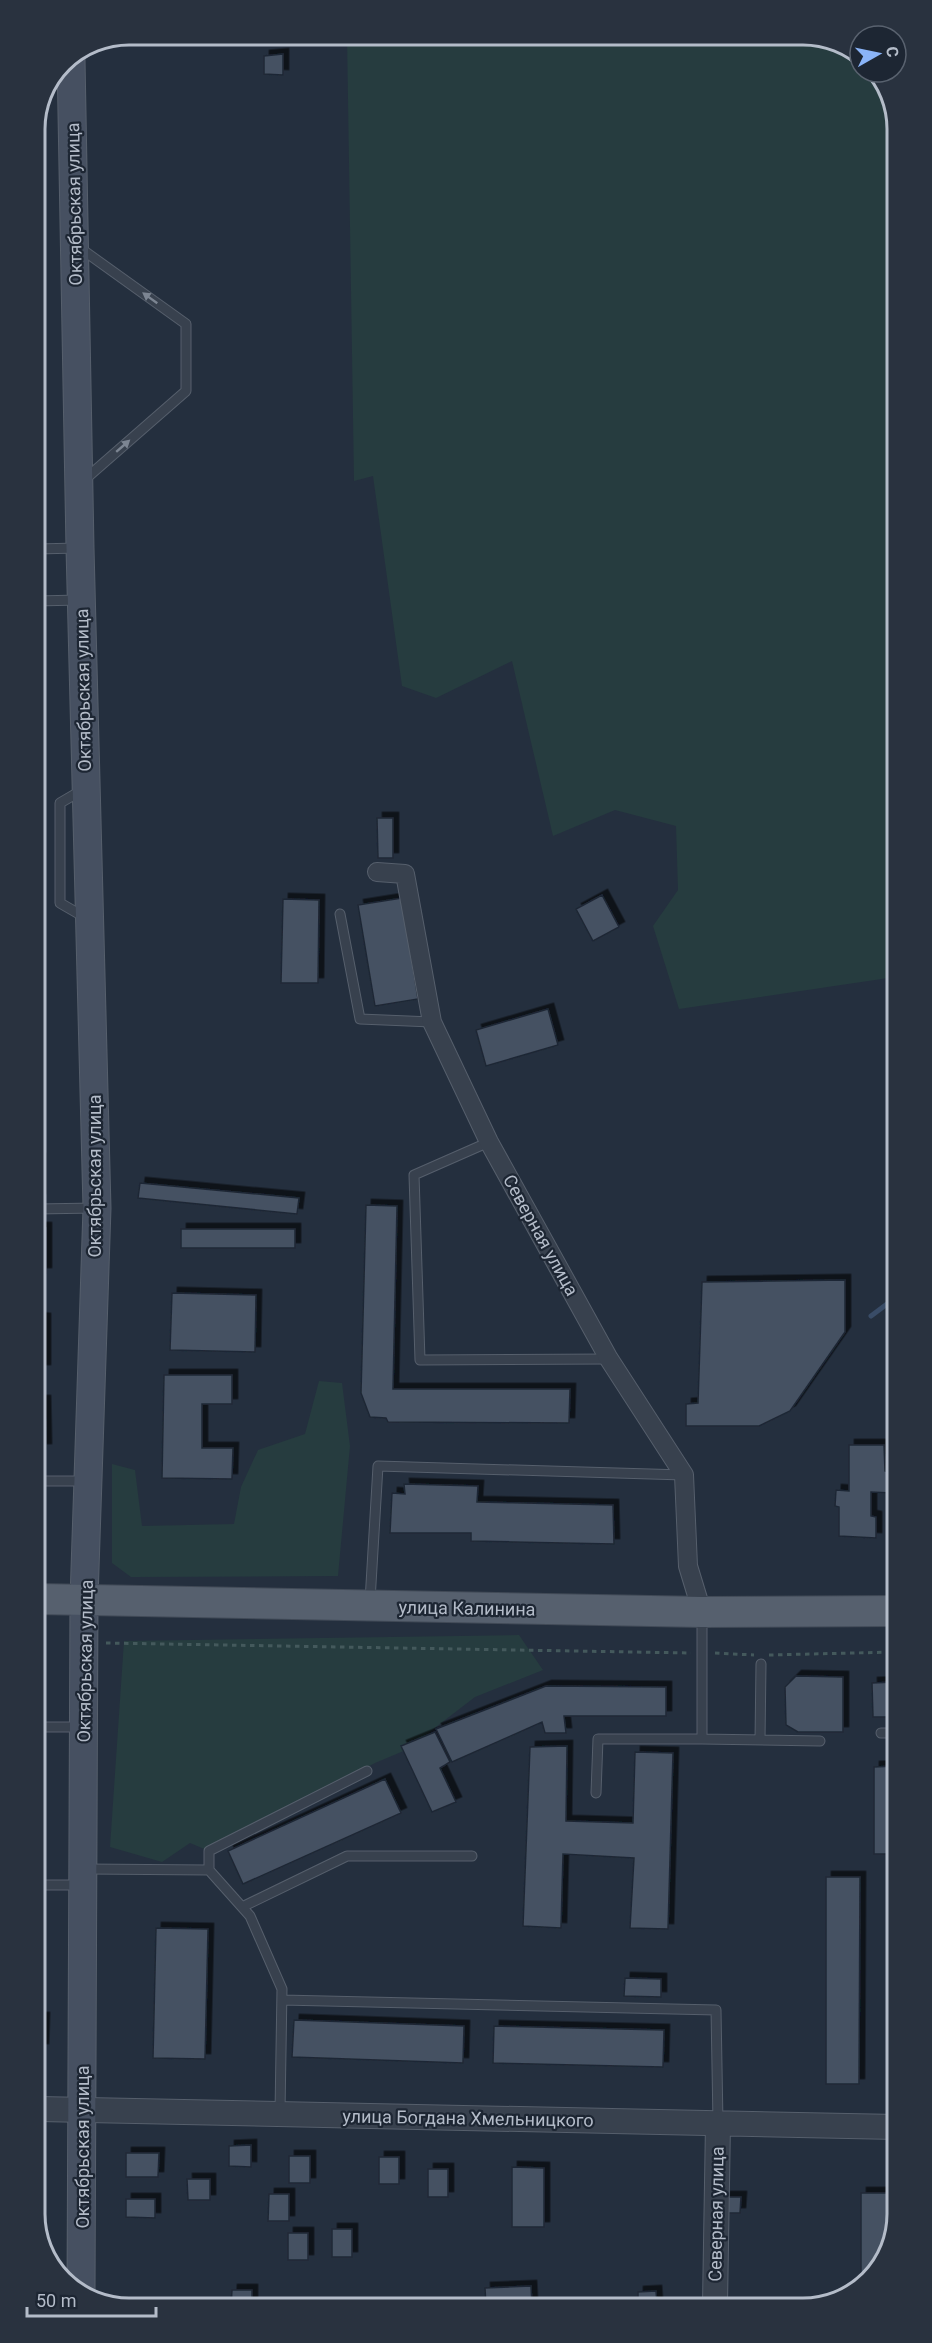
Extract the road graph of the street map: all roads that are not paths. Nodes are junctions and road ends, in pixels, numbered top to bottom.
1 (74, 66) edge
2 (75, 245) junction
3 (79, 484) junction
4 (80, 548) junction
5 (45, 549) edge
6 (81, 600) junction
7 (45, 601) edge
8 (377, 872) dead end
9 (340, 914) dead end
10 (432, 1022) junction
11 (489, 1142) junction
12 (97, 1208) junction
13 (45, 1209) edge
14 (609, 1359) junction
15 (684, 1475) junction
16 (45, 1480) edge
17 (87, 1481) junction
18 (45, 1599) edge
19 (84, 1599) junction
20 (370, 1607) junction
21 (887, 1611) edge
22 (702, 1612) junction
23 (760, 1664) dead end
24 (45, 1727) edge
25 (84, 1727) junction
26 (881, 1733) dead end
27 (887, 1733) edge
28 (702, 1739) junction
29 (760, 1740) junction
30 (820, 1741) dead end
31 (367, 1772) dead end
32 (596, 1793) dead end
33 (472, 1856) dead end
34 (209, 1870) junction
35 (83, 1877) junction
36 (45, 1884) edge
37 (242, 1907) junction
38 (282, 2000) junction
39 (45, 2109) edge
40 (82, 2110) junction
41 (279, 2114) junction
42 (718, 2123) junction
43 (887, 2127) edge
44 (81, 2283) edge
45 (715, 2298) edge

1 - 2 main road, Октябрьская улица
2 - 3 main road, Октябрьская улица
3 -> 2 lane
3 - 4 main road, Октябрьская улица
4 - 5 lane
4 - 6 main road, Октябрьская улица
6 - 7 lane
6 - 12 main road, Октябрьская улица
8 - 10 street, Северная улица
9 - 10 lane
10 - 11 street, Северная улица
11 - 14 street, Северная улица
11 - 14 lane
12 - 13 lane
12 - 17 main road, Октябрьская улица
14 - 15 street, Северная улица
15 - 20 lane
15 - 22 street
16 - 17 lane
17 - 19 main road, Октябрьская улица
18 - 19 main road, улица Калинина
19 - 20 main road, улица Калинина
19 - 25 main road, Октябрьская улица
20 - 22 main road, улица Калинина
21 - 22 main road, улица Калинина
22 - 28 lane
23 - 29 lane
24 - 25 lane
25 - 35 main road, Октябрьская улица
26 - 27 lane
28 - 29 lane
28 - 32 lane
29 - 30 lane
31 - 34 lane
33 - 37 lane
34 - 35 lane
34 - 37 lane
35 - 36 lane
35 - 40 main road, Октябрьская улица
37 - 38 lane
38 - 41 lane
38 - 42 lane
39 - 40 street, улица Богдана Хмельницкого
40 - 41 street, улица Богдана Хмельницкого
40 - 44 main road, Октябрьская улица
41 - 42 street, улица Богдана Хмельницкого
42 - 43 street, улица Богдана Хмельницкого
42 - 45 street, Северная улица

